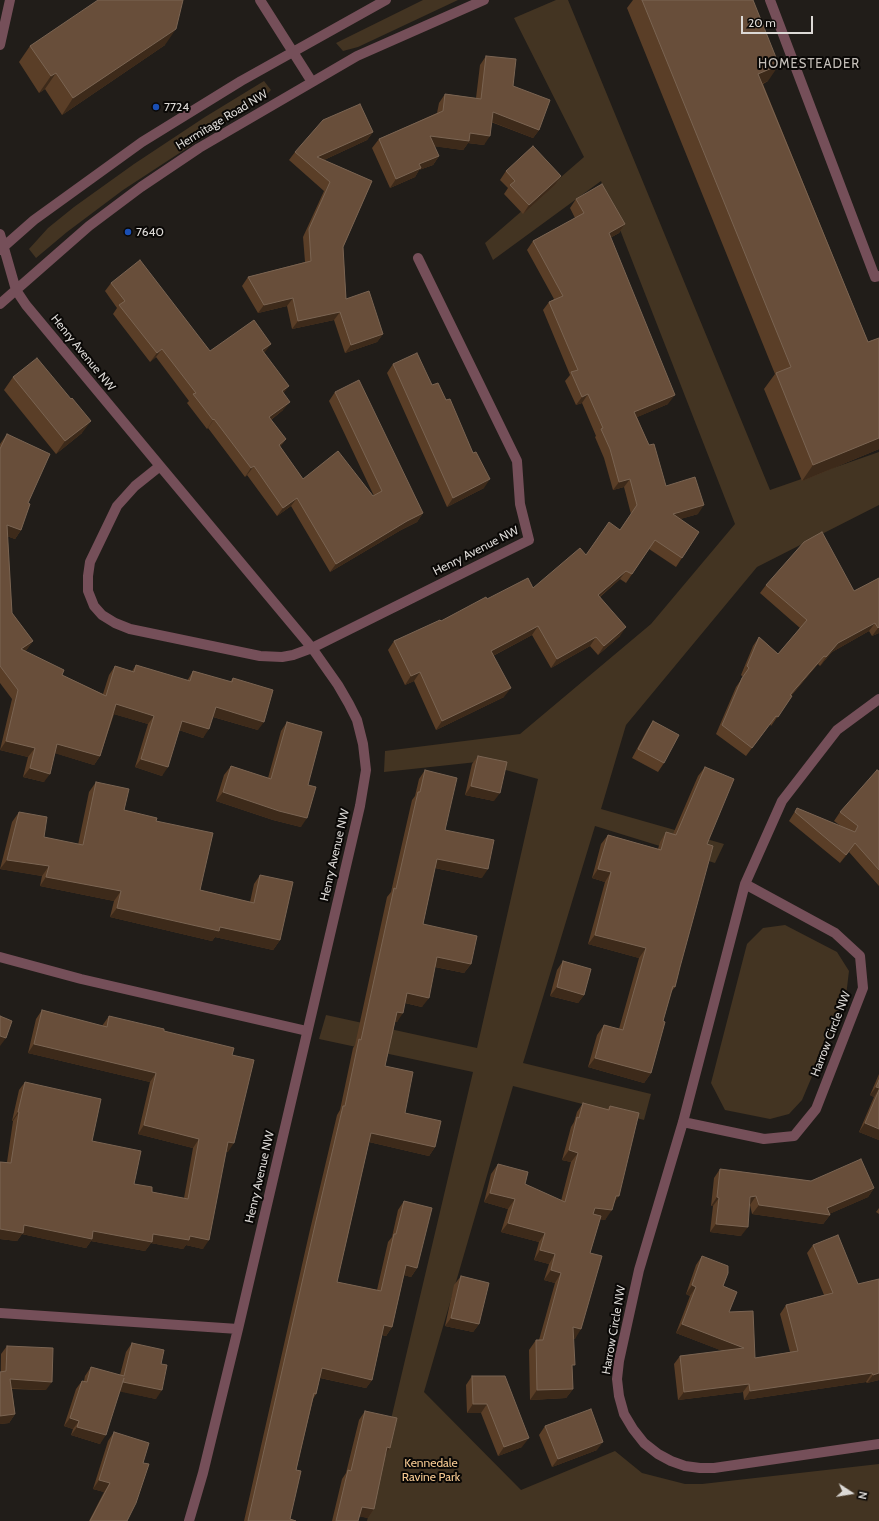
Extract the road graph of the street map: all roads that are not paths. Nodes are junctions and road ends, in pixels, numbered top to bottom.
1 (10, 0) edge
2 (260, 0) edge
3 (386, 0) edge
4 (484, 0) edge
5 (770, 0) edge
6 (0, 45) edge
7 (292, 52) junction
8 (312, 82) junction
9 (0, 234) edge
10 (1, 249) edge
11 (418, 258) dead end
12 (879, 276) edge
13 (16, 290) junction
14 (0, 304) edge
15 (160, 466) junction
16 (312, 648) junction
17 (879, 699) edge
18 (745, 884) junction
19 (0, 957) edge
20 (307, 1031) junction
21 (683, 1122) junction
22 (0, 1312) edge
23 (238, 1329) junction
24 (879, 1444) edge
25 (189, 1521) edge

1 - 6 street
2 - 7 street
3 - 7 street, Hermitage Road NW
4 - 8 street, Hermitage Road NW
5 - 12 street
7 - 8 street
7 - 10 street, Hermitage Road NW
8 - 13 street, Hermitage Road NW
9 - 10 street, Henry Avenue NW
10 - 13 street, Henry Avenue NW
11 - 16 street, Henry Avenue NW
13 - 14 street, Hermitage Road NW
13 - 15 street, Henry Avenue NW
15 - 16 street, Henry Avenue NW
15 - 16 street, Henry Avenue NW
16 - 20 street, Henry Avenue NW
17 - 18 street, Harrow Circle NW
18 - 21 street, Harrow Circle NW
18 - 21 street, Harrow Circle NW
19 - 20 street
20 - 23 street, Henry Avenue NW
21 - 24 street, Harrow Circle NW
22 - 23 street
23 - 25 street, Henry Avenue NW

